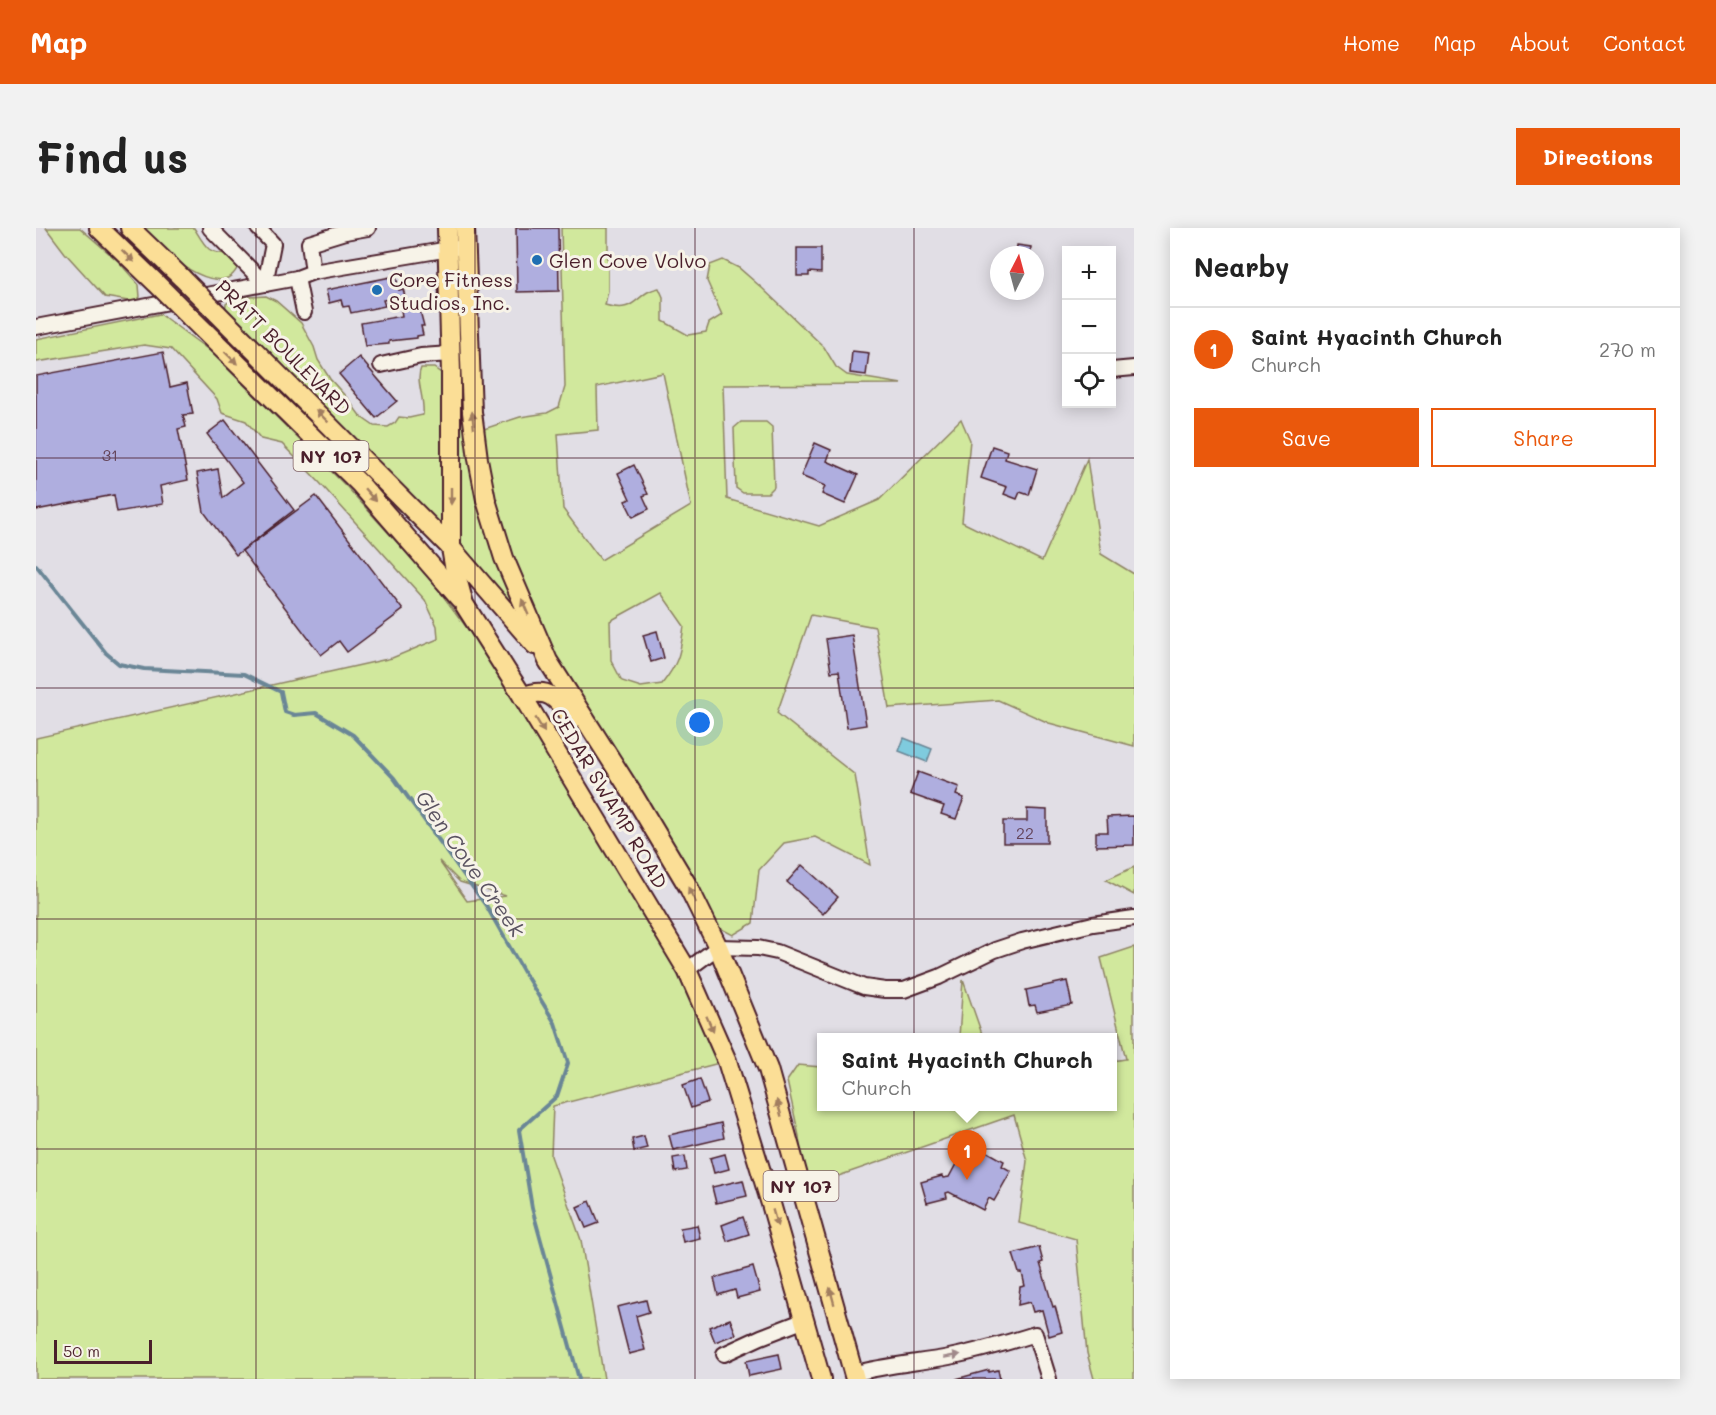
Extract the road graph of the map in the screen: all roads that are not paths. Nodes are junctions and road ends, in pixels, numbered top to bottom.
1 (99, 228) edge
2 (130, 228) edge
3 (210, 228) edge
4 (258, 228) edge
5 (307, 228) edge
6 (368, 228) edge
7 (447, 228) edge
8 (344, 230) edge
9 (466, 237) edge
10 (309, 243) junction
11 (448, 258) junction
12 (313, 272) junction
13 (297, 278) junction
14 (265, 284) junction
15 (304, 312) dead end
16 (36, 327) edge
17 (469, 347) junction
18 (451, 354) junction
19 (381, 365) dead end
20 (1134, 368) edge
21 (1116, 370) edge
22 (451, 548) junction
23 (464, 604) junction
24 (548, 661) junction
25 (523, 697) junction
26 (644, 813) junction
27 (1134, 918) edge
28 (718, 947) junction
29 (687, 970) junction
30 (805, 1320) junction
31 (848, 1352) junction
32 (724, 1354) dead end
33 (818, 1370) edge
34 (854, 1376) edge
35 (1049, 1379) edge

1 -> 23 main road, NY 107, bridge
22 -> 2 main road, PRATT BOULEVARD / NY 107, bridge
3 - 14 street
4 - 14 street
5 - 10 street
6 - 8 street
7 - 11 main road, CEDAR SWAMP ROAD
8 - 10 street
9 - 11 street
9 - 17 main road, CEDAR SWAMP ROAD
10 - 12 street
11 - 12 street
11 - 17 main road
11 - 18 main road, CEDAR SWAMP ROAD
12 - 13 street
13 - 14 street
13 - 15 street
14 - 16 street
24 -> 17 main road, CEDAR SWAMP ROAD
18 - 19 street
18 -> 22 main road, CEDAR SWAMP ROAD
20 - 21 street
22 - 23 main road, CEDAR SWAMP ROAD
22 - 24 main road, PRATT BOULEVARD / NY 107
23 - 25 main road, CEDAR SWAMP ROAD / NY 107
24 - 26 main road, CEDAR SWAMP ROAD / NY 107
25 - 26 main road
25 -> 29 main road, CEDAR SWAMP ROAD / NY 107
28 -> 26 main road, CEDAR SWAMP ROAD / NY 107
27 - 28 street
28 - 29 street
31 -> 28 main road, CEDAR SWAMP ROAD / NY 107
29 -> 30 main road, CEDAR SWAMP ROAD / NY 107
30 - 32 street
30 - 33 main road, CEDAR SWAMP ROAD / NY 107
31 - 33 main road
31 - 34 main road, CEDAR SWAMP ROAD / NY 107
34 -> 35 street

